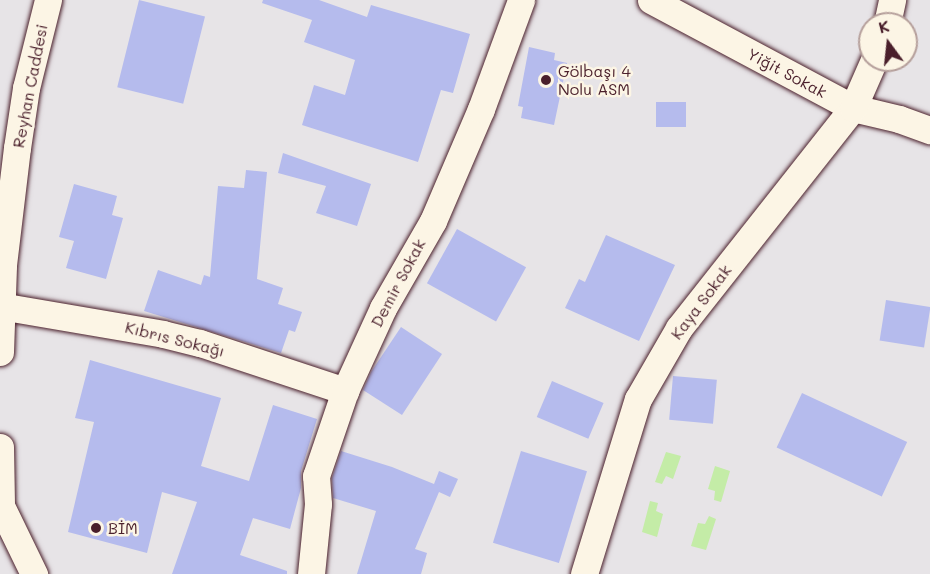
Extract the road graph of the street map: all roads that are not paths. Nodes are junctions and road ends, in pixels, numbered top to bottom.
1 (48, 0) edge
2 (521, 0) edge
3 (651, 0) edge
4 (869, 72) edge
5 (853, 108) junction
6 (930, 130) edge
7 (1, 307) edge
8 (0, 352) edge
9 (345, 391) junction
10 (0, 447) edge
11 (0, 488) edge
12 (34, 574) edge
13 (311, 574) edge
14 (584, 574) edge

1 - 7 street, Reyhan Caddesi
2 - 9 street, Demir Sokak
3 - 5 street, Yiğit Sokak
4 - 5 street, Kaya Sokak
5 - 6 street, Yiğit Sokak
5 - 14 street, Kaya Sokak
7 - 8 street, Reyhan Caddesi
7 - 9 street, Kıbrıs Sokağı
9 - 13 street, Demir Sokak
10 - 11 street
11 - 12 street

